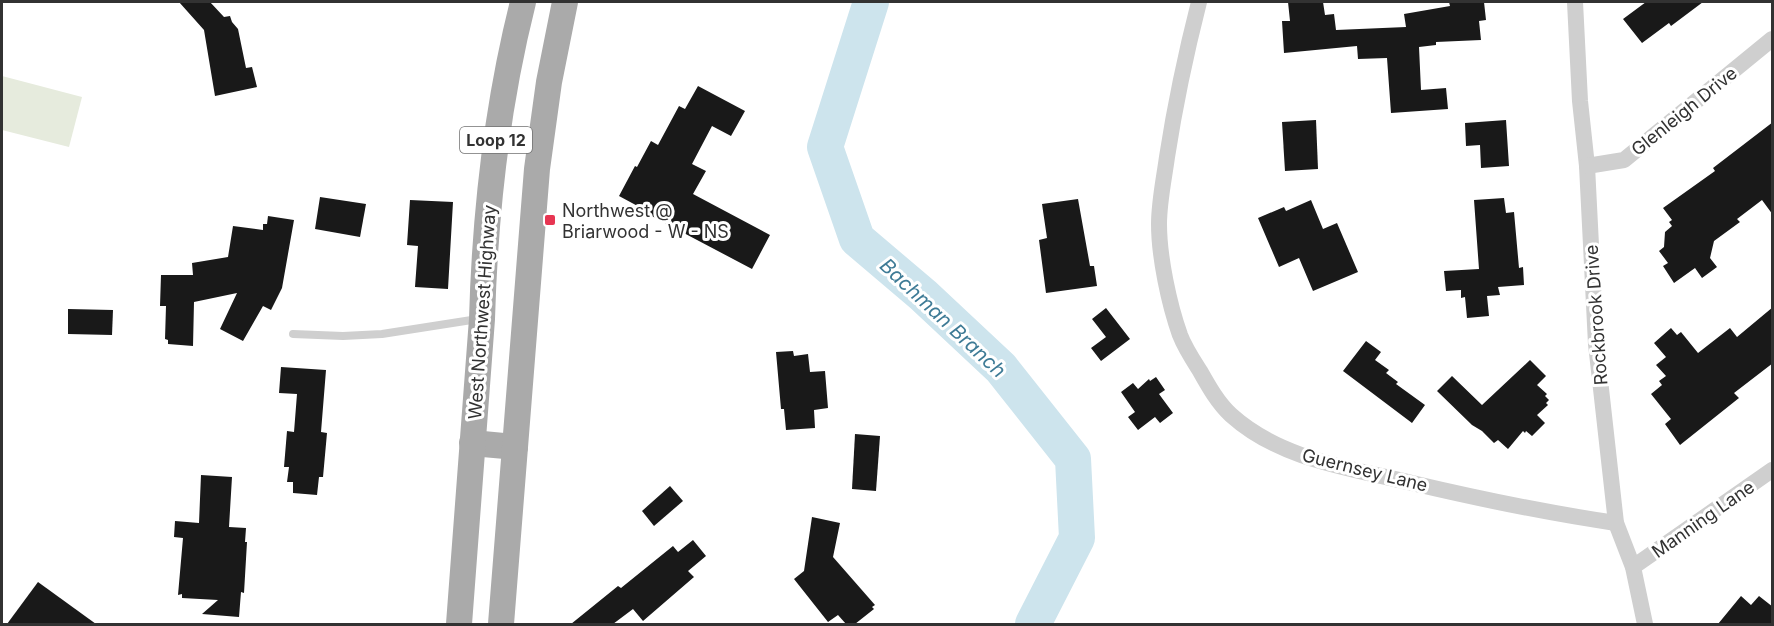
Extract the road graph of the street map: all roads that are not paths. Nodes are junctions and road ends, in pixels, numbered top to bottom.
1 (523, 2) edge
2 (565, 2) edge
3 (1199, 2) edge
4 (1575, 2) edge
5 (1773, 39) edge
6 (1587, 166) junction
7 (482, 319) junction
8 (293, 334) dead end
9 (472, 443) junction
10 (515, 447) junction
11 (1773, 470) edge
12 (1616, 523) junction
13 (1633, 567) junction
14 (459, 624) edge
15 (501, 624) edge
16 (1645, 624) edge

1 - 7 main road, West Northwest Highway / Loop 12
2 - 10 main road, Loop 12
3 - 12 street, Guernsey Lane
4 - 6 street, Rockbrook Drive
5 - 6 street, Glenleigh Drive
6 - 12 street, Rockbrook Drive
7 - 8 lane
7 - 9 main road, West Northwest Highway / Loop 12
9 - 10 main road
9 - 14 main road, West Northwest Highway / Loop 12
10 - 15 main road, Loop 12
11 - 13 street, Manning Lane
12 - 13 street, Rockbrook Drive
13 - 16 street, Rockbrook Drive

